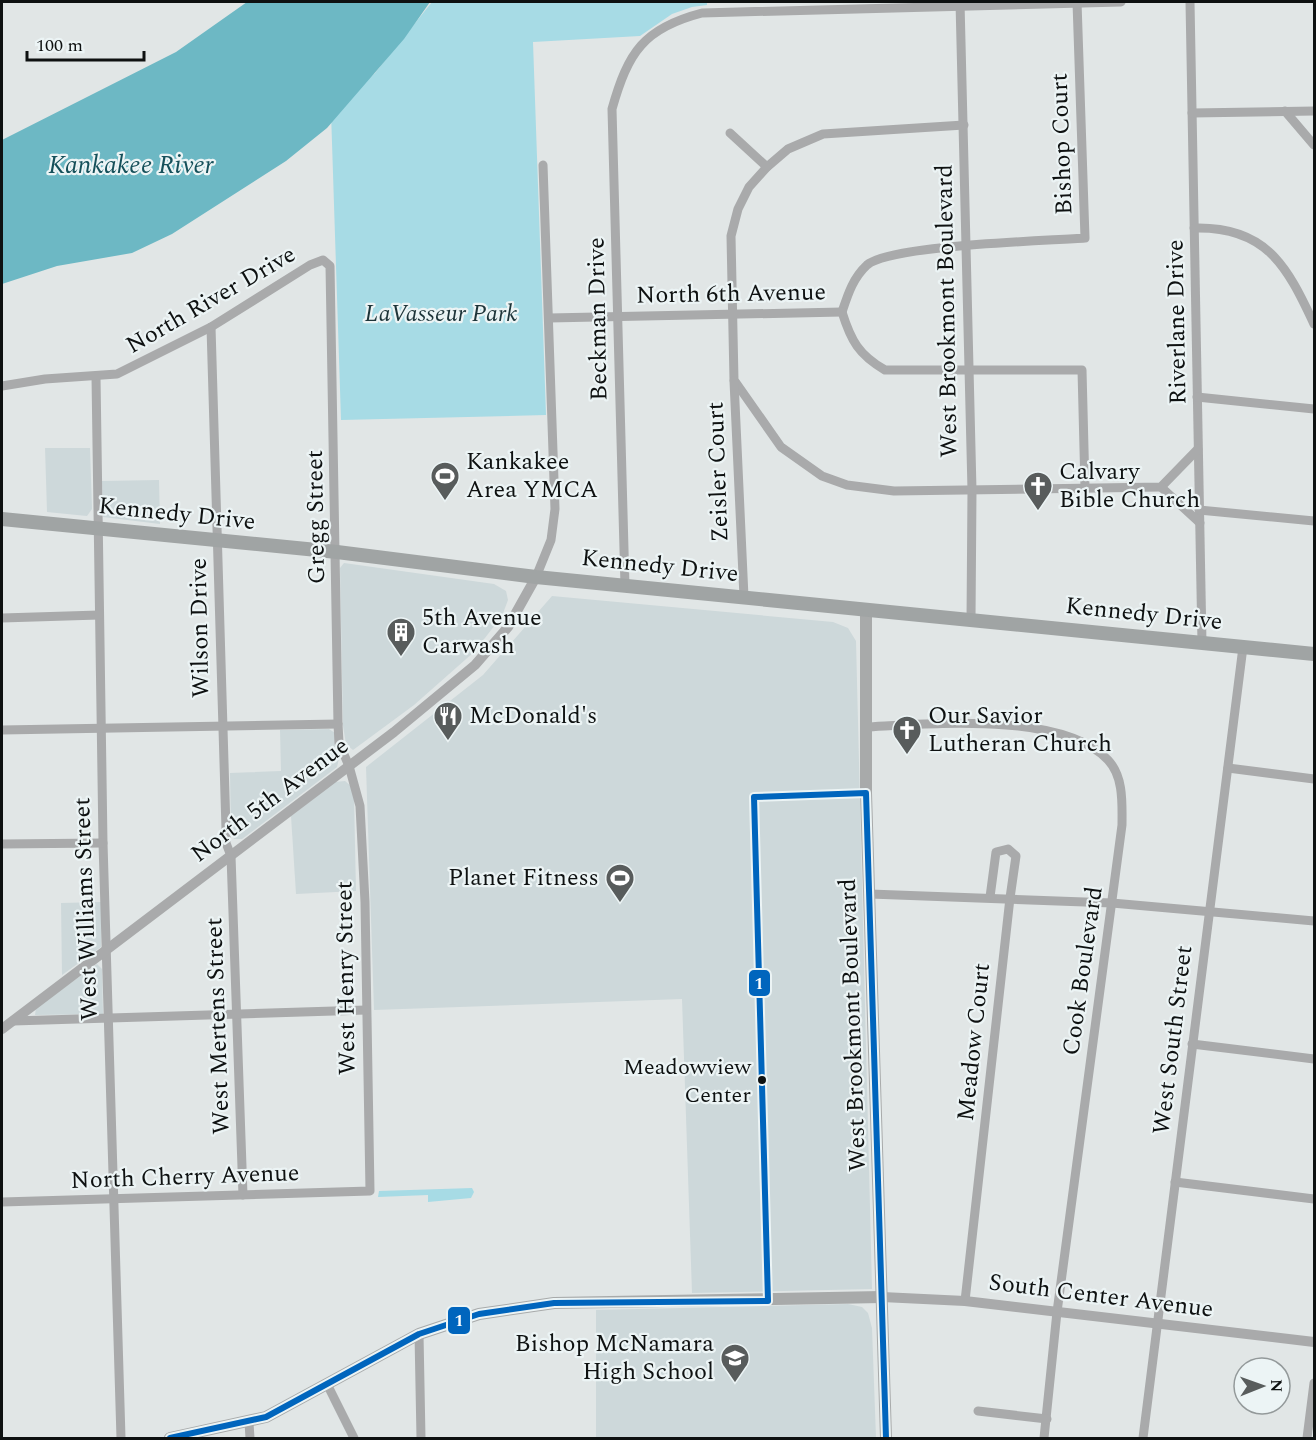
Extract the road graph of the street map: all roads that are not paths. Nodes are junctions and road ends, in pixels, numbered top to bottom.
1 (1077, 2) edge
2 (1121, 2) edge
3 (1190, 2) edge
4 (960, 4) edge
5 (1285, 111) junction
6 (1314, 111) edge
7 (1192, 113) junction
8 (964, 125) junction
9 (730, 133) dead end
10 (1314, 145) edge
11 (543, 165) dead end
12 (766, 167) junction
13 (1194, 228) junction
14 (966, 247) junction
15 (330, 266) joint
16 (842, 312) junction
17 (731, 314) junction
18 (617, 315) junction
19 (549, 318) junction
20 (1314, 324) edge
21 (211, 327) junction
22 (969, 369) junction
23 (96, 377) junction
24 (734, 380) junction
25 (2, 386) edge
26 (1197, 397) junction
27 (1314, 409) edge
28 (1198, 449) junction
29 (1161, 487) junction
30 (1085, 488) junction
31 (972, 490) junction
32 (1199, 510) junction
33 (2, 519) edge
34 (1314, 521) edge
35 (1200, 523) junction
36 (98, 528) junction
37 (218, 541) junction
38 (337, 552) junction
39 (536, 577) junction
40 (625, 585) junction
41 (744, 597) junction
42 (866, 609) junction
43 (99, 615) junction
44 (2, 618) edge
45 (971, 620) junction
46 (1202, 643) junction
47 (1243, 647) junction
48 (1314, 654) edge
49 (338, 724) junction
50 (865, 727) junction
51 (222, 728) junction
52 (101, 729) junction
53 (2, 730) edge
54 (349, 766) junction
55 (1227, 768) junction
56 (1314, 779) edge
57 (103, 843) junction
58 (2, 844) edge
59 (231, 856) junction
60 (870, 894) junction
61 (990, 897) junction
62 (1010, 898) junction
63 (1112, 903) junction
64 (1209, 910) junction
65 (1314, 921) edge
66 (106, 952) junction
67 (366, 1010) junction
68 (237, 1015) junction
69 (109, 1019) junction
70 (13, 1021) junction
71 (2, 1029) edge
72 (1192, 1044) junction
73 (1314, 1059) edge
74 (1175, 1182) junction
75 (370, 1191) joint
76 (243, 1195) junction
77 (1314, 1199) edge
78 (113, 1200) junction
79 (2, 1202) edge
80 (882, 1297) junction
81 (965, 1301) junction
82 (1057, 1311) junction
83 (1157, 1323) junction
84 (420, 1334) junction
85 (1314, 1342) edge
86 (1314, 1383) edge
87 (327, 1384) junction
88 (978, 1411) dead end
89 (1047, 1419) junction
90 (249, 1423) junction
91 (121, 1438) edge
92 (170, 1438) edge
93 (250, 1438) edge
94 (354, 1438) edge
95 (421, 1438) edge
96 (886, 1438) edge
97 (1044, 1438) edge
98 (1143, 1438) edge
99 (1307, 1438) edge

1 - 2 street, Beckman Drive
1 - 4 street, Beckman Drive
1 - 14 street, Bishop Court
3 - 7 street, Riverlane Drive
4 - 8 street, West Brookmont Boulevard
4 - 18 street, Beckman Drive
5 - 6 street
5 - 7 street
5 - 10 street
7 - 13 street, Riverlane Drive
8 - 12 street, Zeisler Court
8 - 14 street, West Brookmont Boulevard
9 - 12 street
11 - 19 street
12 - 17 street, Zeisler Court
13 - 20 street
13 - 26 street, Riverlane Drive
14 - 16 street
14 - 22 street, West Brookmont Boulevard
15 - 21 street, North River Drive
15 - 38 street, Gregg Street
16 - 17 street, North 6th Avenue
16 - 22 street
17 - 18 street, North 6th Avenue
17 - 24 street, Zeisler Court
18 - 19 street, North 6th Avenue
18 - 40 street, Beckman Drive
19 - 39 street
21 - 23 street, North River Drive
21 - 37 street, Wilson Drive
22 - 30 street
22 - 31 street, West Brookmont Boulevard
23 - 25 street, North River Drive
23 - 36 street, West Williams Street
24 - 31 street
24 - 41 street, Zeisler Court
26 - 27 street
26 - 28 street, Riverlane Drive
28 - 29 street
28 - 32 street, Riverlane Drive
29 - 30 street
29 - 35 street
30 - 31 street
31 - 45 street, West Brookmont Boulevard
32 - 34 street
32 - 35 street, Riverlane Drive
33 - 36 main road, Kennedy Drive
35 - 46 street, Riverlane Drive
36 - 37 main road, Kennedy Drive
36 - 43 street, West Williams Street
37 - 38 main road, Kennedy Drive
37 - 51 street, Wilson Drive
38 - 39 main road, Kennedy Drive
38 - 49 street, Gregg Street
39 - 40 main road, Kennedy Drive
39 - 54 street, North 5th Avenue
40 - 41 main road, Kennedy Drive
41 - 42 main road, Kennedy Drive
42 - 45 main road, Kennedy Drive
42 - 50 main road, West Brookmont Boulevard
43 - 44 street
43 - 52 street, West Williams Street
45 - 46 main road, Kennedy Drive
46 - 47 main road, Kennedy Drive
47 - 48 main road, Kennedy Drive
47 - 55 street, West South Street
49 - 51 street
49 - 54 street, Gregg Street
50 - 60 main road, West Brookmont Boulevard
50 - 63 street, Cook Boulevard
51 - 52 street
51 - 59 street, Wilson Drive
52 - 53 street
52 - 57 street, West Williams Street
54 - 59 street, North 5th Avenue
54 - 67 street, West Henry Street
55 - 56 street
55 - 64 street, West South Street
57 - 58 street
57 - 66 street, West Williams Street
59 - 66 street, North 5th Avenue
59 - 68 street, West Mertens Street
60 - 61 street
60 - 80 main road, West Brookmont Boulevard
61 - 62 street
61 - 62 street, Meadow Court
62 - 63 street
62 - 81 street, Meadow Court
63 - 64 street
63 - 82 street, Cook Boulevard
64 - 65 street
64 - 72 street, West South Street
66 - 69 street, West Williams Street
66 - 70 street, North 5th Avenue
67 - 68 street
67 - 75 street, West Henry Street
68 - 69 street
68 - 76 street, West Mertens Street
69 - 70 street
69 - 78 street, West Williams Street
70 - 71 street, North 5th Avenue
72 - 73 street
72 - 74 street, West South Street
74 - 77 street
74 - 83 street, West South Street
75 - 76 street, North Cherry Avenue
76 - 78 street, North Cherry Avenue
78 - 79 street, North Cherry Avenue
78 - 91 street, West Williams Street
80 - 81 street, South Center Avenue
80 - 84 main road
80 - 96 main road, West Brookmont Boulevard
81 - 82 street, South Center Avenue
82 - 83 street, South Center Avenue
82 - 89 street, Cook Boulevard
83 - 85 street, South Center Avenue
83 - 98 street, West South Street
84 - 87 main road
84 - 95 street
86 - 99 street
87 - 90 main road
87 - 94 street
88 - 89 street
89 - 97 street, Cook Boulevard
90 - 92 main road
90 - 93 street

